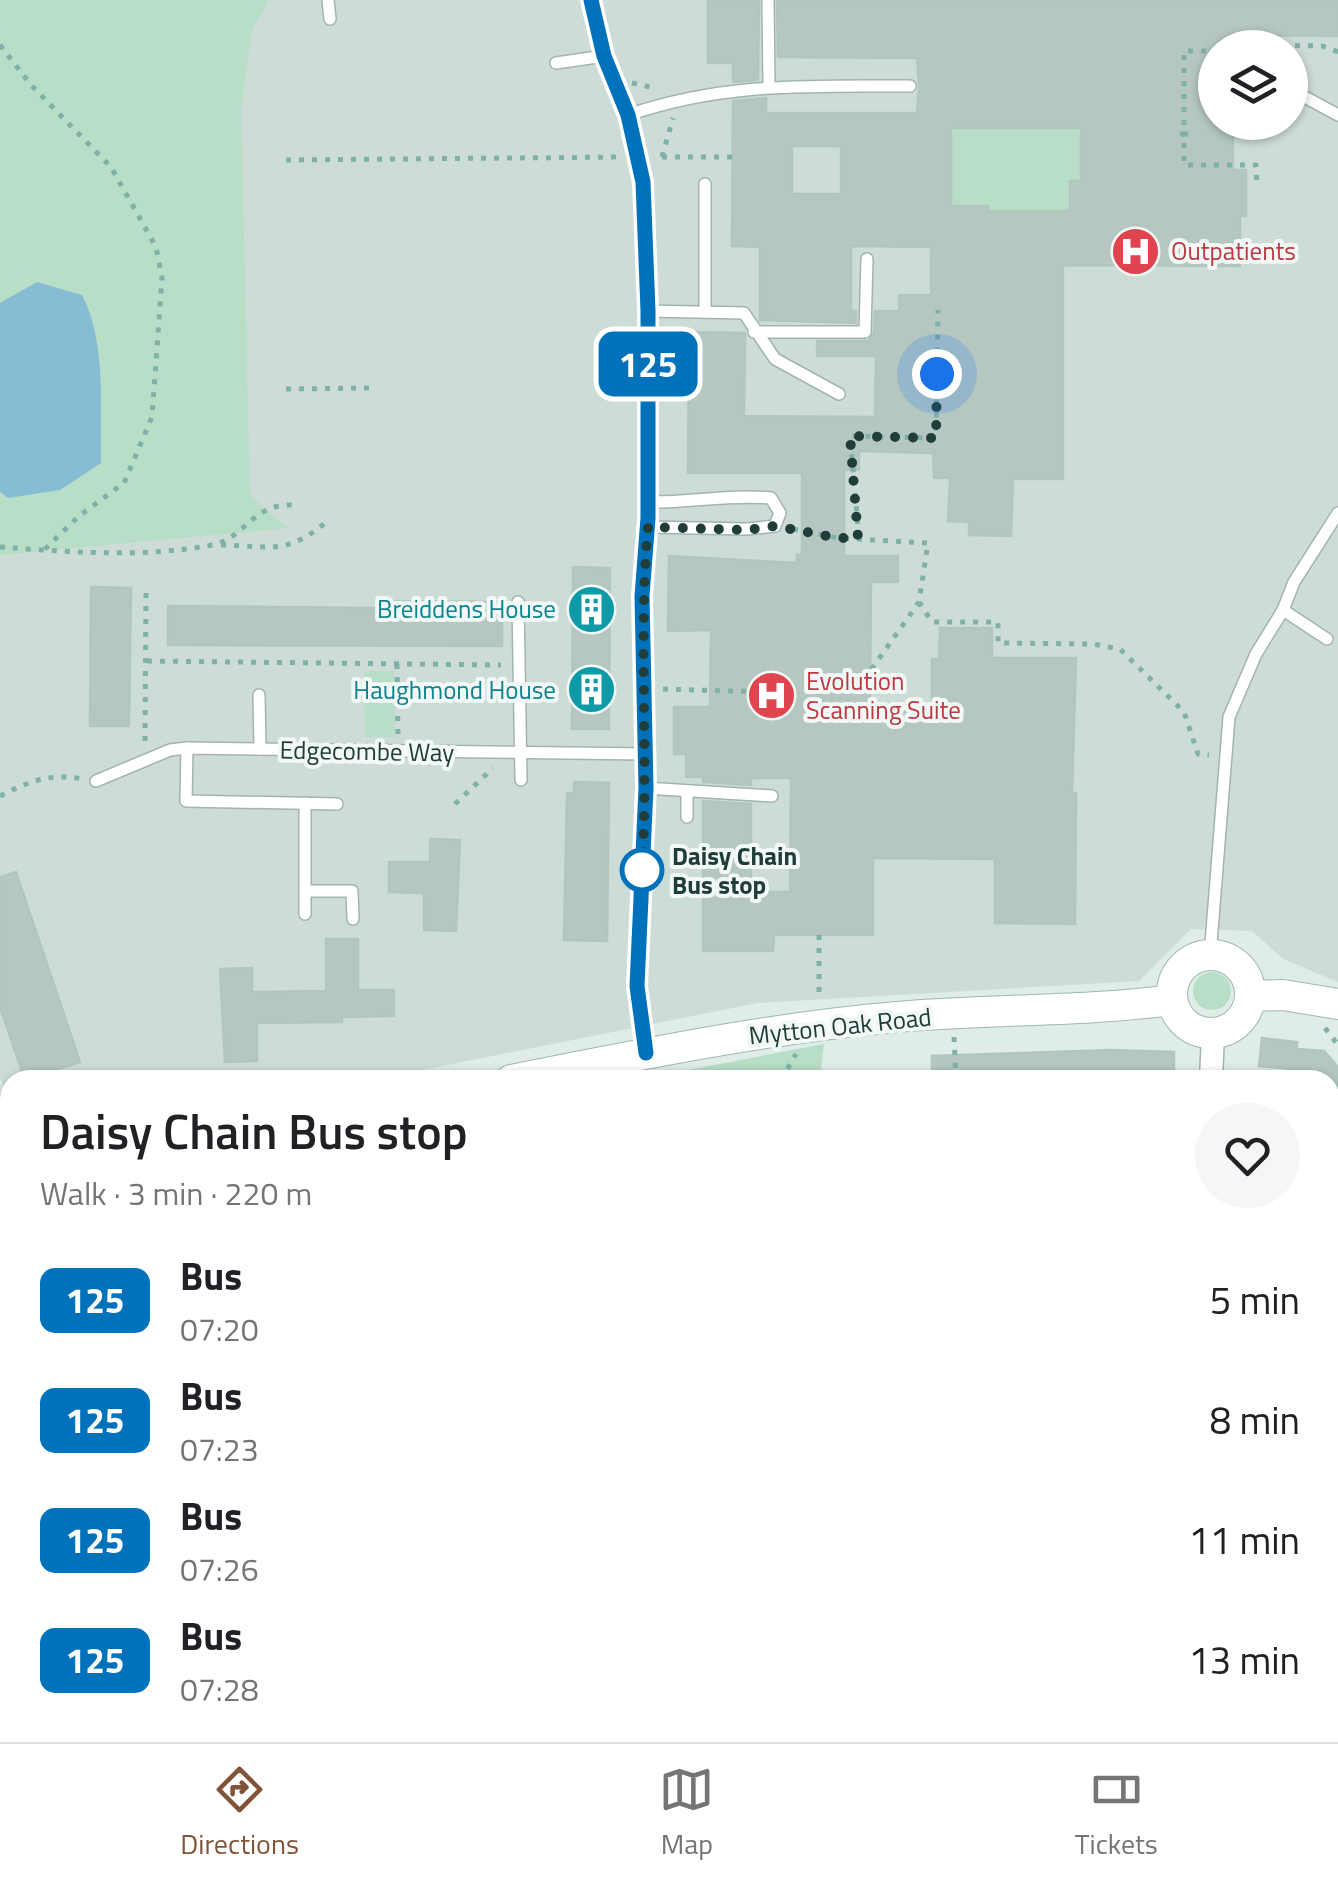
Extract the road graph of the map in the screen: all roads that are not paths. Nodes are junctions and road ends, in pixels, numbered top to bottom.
1 (328, 0) edge
2 (591, 0) edge
3 (768, 0) edge
4 (330, 18) dead end
5 (604, 56) junction
6 (556, 63) dead end
7 (910, 86) dead end
8 (770, 87) junction
9 (1308, 98) edge
10 (1338, 114) edge
11 (628, 115) junction
12 (705, 184) dead end
13 (867, 259) dead end
14 (648, 311) junction
15 (705, 312) junction
16 (754, 332) junction
17 (839, 394) dead end
18 (648, 502) junction
19 (1338, 513) edge
20 (648, 527) junction
21 (518, 602) dead end
22 (1283, 610) junction
23 (1327, 639) dead end
24 (259, 695) dead end
25 (187, 748) junction
26 (260, 748) junction
27 (514, 753) junction
28 (646, 754) junction
29 (521, 780) dead end
30 (96, 781) road end
31 (646, 788) junction
32 (687, 791) junction
33 (772, 796) dead end
34 (305, 804) junction
35 (337, 804) dead end
36 (686, 817) dead end
37 (305, 891) junction
38 (305, 914) dead end
39 (353, 919) dead end
40 (1210, 956) junction
41 (1250, 996) junction
42 (1172, 1000) junction
43 (1332, 1014) edge
44 (1213, 1033) junction
45 (646, 1053) junction
46 (561, 1070) edge
47 (1211, 1070) edge

1 - 4 lane
2 - 5 lane
3 - 8 lane
5 - 6 lane
5 - 11 lane
7 - 8 lane
8 - 11 lane
9 - 10 lane
11 - 14 lane
12 - 15 lane
13 - 16 lane
14 - 15 lane
14 - 18 lane
15 - 16 lane
16 - 17 lane
18 - 20 lane
18 - 20 lane
19 - 22 lane
20 - 28 lane
21 - 27 lane
22 - 23 lane
22 - 40 lane
24 - 26 lane
25 - 26 lane, Edgecombe Way
25 - 30 lane, Edgecombe Way
25 - 34 lane
26 - 27 lane, Edgecombe Way
27 - 28 lane, Edgecombe Way
27 - 29 lane
28 - 31 lane
31 - 32 lane
31 - 45 lane
32 - 33 lane
32 - 36 lane
34 - 35 lane
34 - 37 lane
37 - 38 lane
37 - 39 lane
40 - 41 main road
40 - 42 main road
41 - 43 main road
41 - 44 main road
42 - 44 main road
42 - 45 main road, Mytton Oak Road
44 - 47 street
45 - 46 main road, Mytton Oak Road

